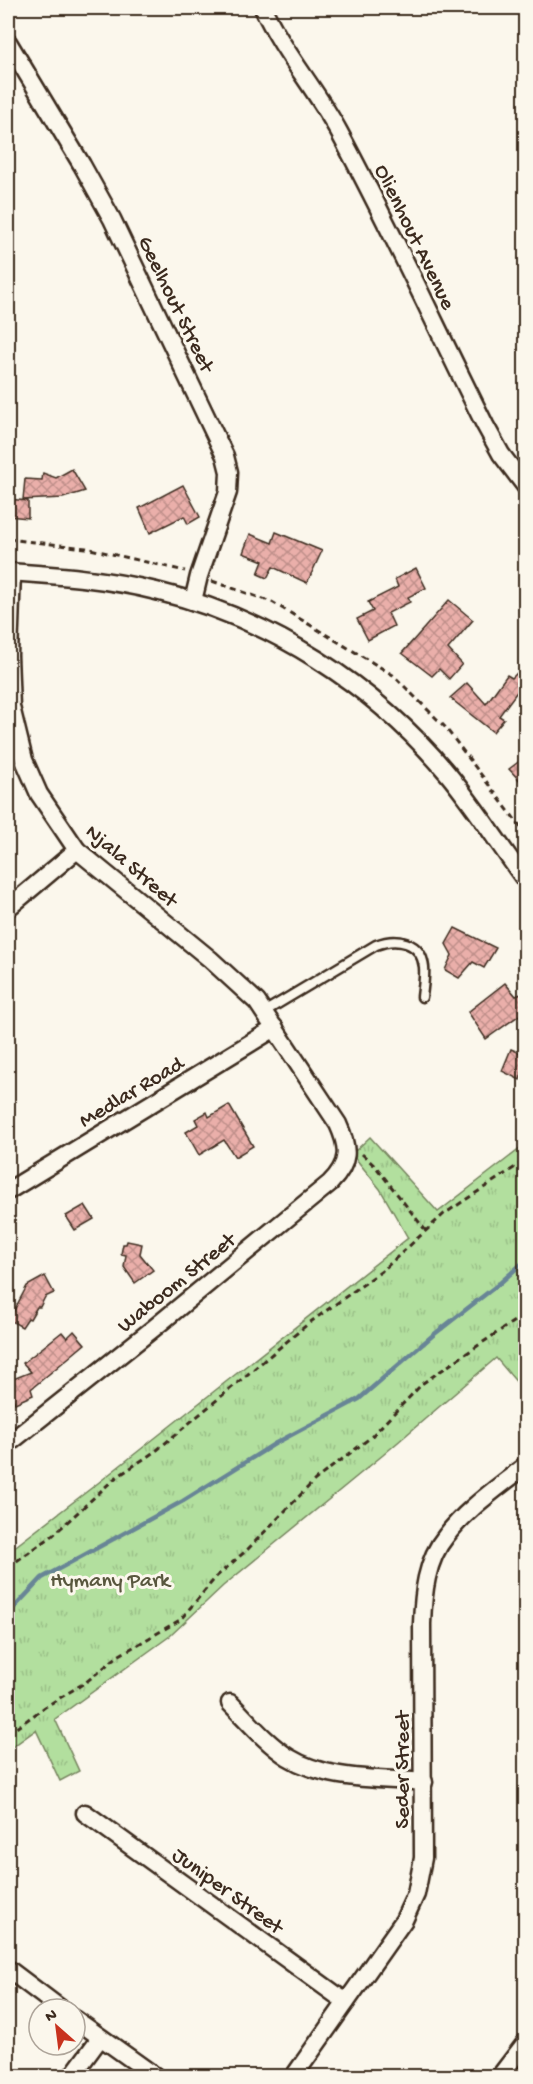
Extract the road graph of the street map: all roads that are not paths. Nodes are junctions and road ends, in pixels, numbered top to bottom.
1 (263, 8) edge
2 (8, 42) edge
3 (525, 487) edge
4 (10, 572) edge
5 (193, 601) junction
6 (77, 850) junction
7 (519, 858) edge
8 (525, 882) edge
9 (8, 908) edge
10 (422, 997) dead end
11 (264, 1012) junction
12 (275, 1028) junction
13 (344, 1138) joint
14 (8, 1191) edge
15 (8, 1444) edge
16 (525, 1465) edge
17 (230, 1703) dead end
18 (423, 1782) junction
19 (85, 1813) dead end
20 (8, 1969) edge
21 (45, 1997) edge
22 (346, 2002) junction
23 (87, 2028) edge
24 (100, 2038) junction
25 (525, 2042) edge
26 (72, 2076) edge
27 (155, 2076) edge
28 (294, 2076) edge
29 (500, 2076) edge

1 - 3 street, Olienhout Avenue
2 - 5 street, Geelhout Street
4 - 5 street
4 - 6 street, Njala Street
5 - 7 street
6 - 9 street
6 - 11 street, Njala Street
7 - 8 street
10 - 11 lane
11 - 12 street, Njala Street
12 - 13 street, Njala Street
12 - 14 street, Medlar Road
13 - 15 street, Waboom Street
16 - 18 street, Seder Street
17 - 18 street
18 - 22 street, Seder Street
19 - 22 street, Juniper Street
20 - 21 street
22 - 28 street, Seder Street
23 - 24 street
24 - 26 street
24 - 27 street
25 - 29 street

